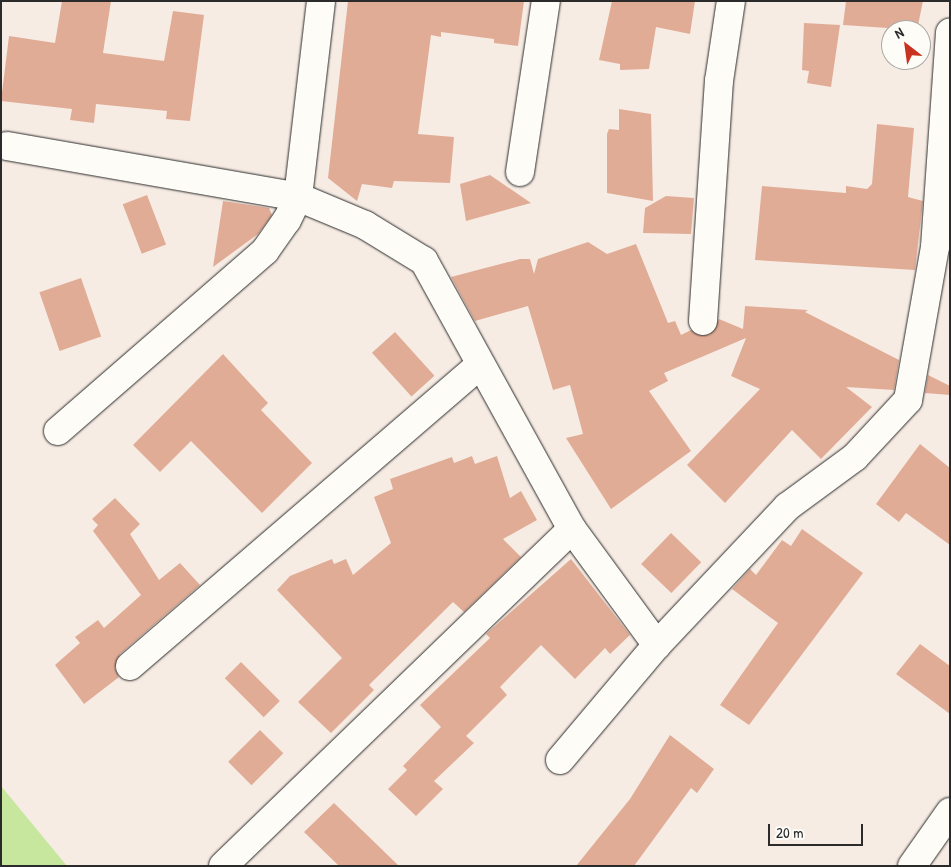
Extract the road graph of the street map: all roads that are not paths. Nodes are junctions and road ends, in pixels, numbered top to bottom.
1 (321, 1) edge
2 (546, 1) edge
3 (731, 1) edge
4 (950, 33) edge
5 (7, 146) dead end
6 (520, 172) dead end
7 (298, 197) junction
8 (703, 321) dead end
9 (480, 365) junction
10 (58, 432) dead end
11 (572, 529) junction
12 (657, 645) junction
13 (130, 666) dead end
14 (560, 760) dead end
15 (950, 812) edge
16 (223, 866) edge
17 (912, 866) edge

1 - 7 street
2 - 6 street
3 - 8 street
4 - 12 street
5 - 7 street
7 - 9 street
7 - 10 street
9 - 11 street
9 - 13 street
11 - 12 street
11 - 16 street
12 - 14 street
15 - 17 street

